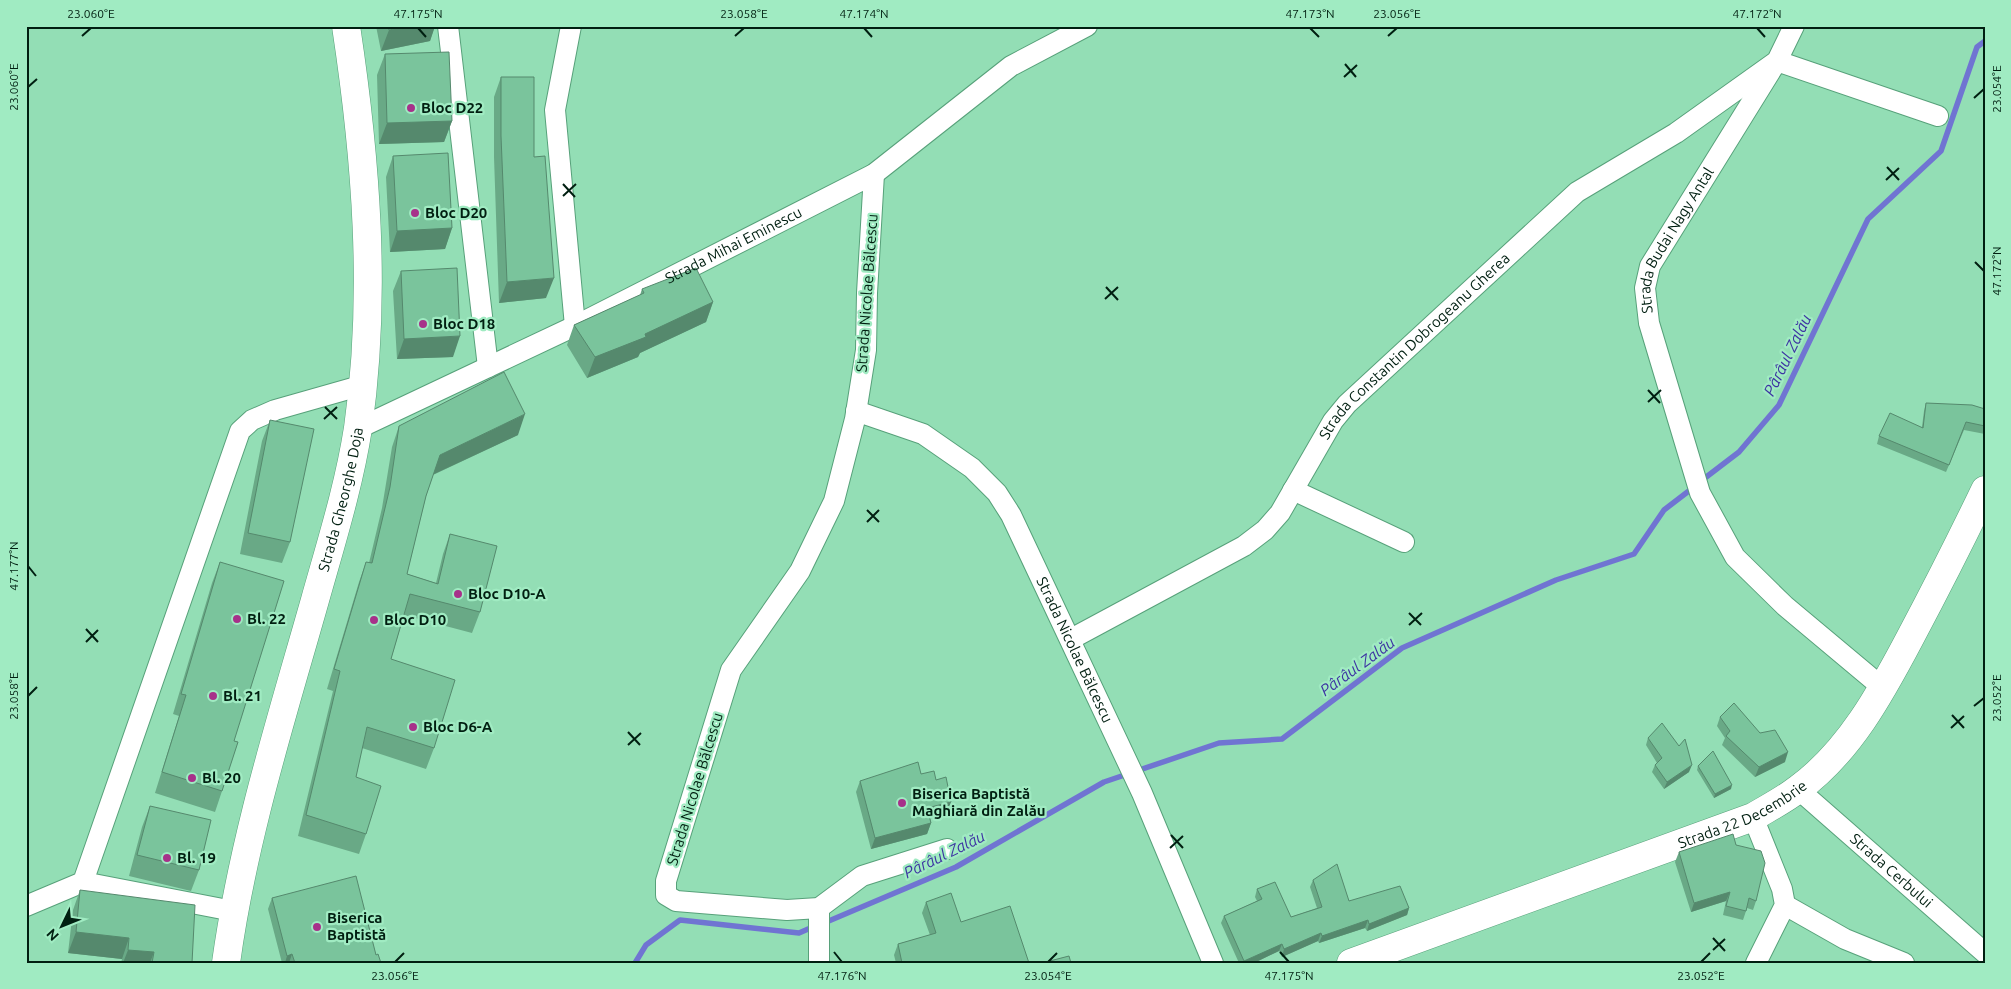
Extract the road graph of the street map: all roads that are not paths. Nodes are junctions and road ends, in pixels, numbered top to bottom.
1 (346, 26) edge
2 (448, 26) edge
3 (571, 26) edge
4 (1087, 26) edge
5 (1794, 26) edge
6 (1777, 61) junction
7 (1938, 116) dead end
8 (874, 174) junction
9 (575, 326) junction
10 (488, 367) junction
11 (362, 385) junction
12 (856, 411) junction
13 (357, 429) junction
14 (1293, 490) junction
15 (1985, 490) edge
16 (1404, 542) dead end
17 (1071, 639) junction
18 (1883, 688) junction
19 (1798, 789) junction
20 (1753, 817) junction
21 (947, 849) dead end
22 (84, 882) junction
23 (1785, 905) junction
24 (26, 906) edge
25 (819, 908) junction
26 (233, 911) junction
27 (1985, 953) edge
28 (819, 957) edge
29 (226, 963) edge
30 (1213, 963) edge
31 (1351, 963) edge
32 (1756, 963) edge
33 (1904, 963) edge

1 - 11 main road, Strada Gheorghe Doja
2 - 10 street
3 - 9 street
4 - 8 street, Strada Mihai Eminescu
5 - 6 street, Strada Constantin Dobrogeanu Gherea
6 - 7 street
6 - 14 street, Strada Constantin Dobrogeanu Gherea
6 - 18 street, Strada Budai Nagy Antal
8 - 9 street, Strada Mihai Eminescu
8 - 12 street, Strada Nicolae Bălcescu
9 - 10 street, Strada Mihai Eminescu
10 - 13 street, Strada Mihai Eminescu
11 - 13 main road, Strada Gheorghe Doja
11 - 22 street
12 - 17 street, Strada Nicolae Bălcescu
12 - 25 street, Strada Nicolae Bălcescu
13 - 26 main road, Strada Gheorghe Doja
14 - 16 street
14 - 17 street, Strada Constantin Dobrogeanu Gherea
15 - 18 main road, Strada 22 Decembrie
17 - 30 street, Strada Nicolae Bălcescu
18 - 19 main road, Strada 22 Decembrie
19 - 20 main road, Strada 22 Decembrie
19 - 27 street, Strada Cerbului
20 - 23 street
20 - 31 main road, Strada 22 Decembrie
21 - 25 street
22 - 24 street
22 - 26 street
23 - 32 street
23 - 33 street
25 - 28 street
26 - 29 main road, Strada Gheorghe Doja

